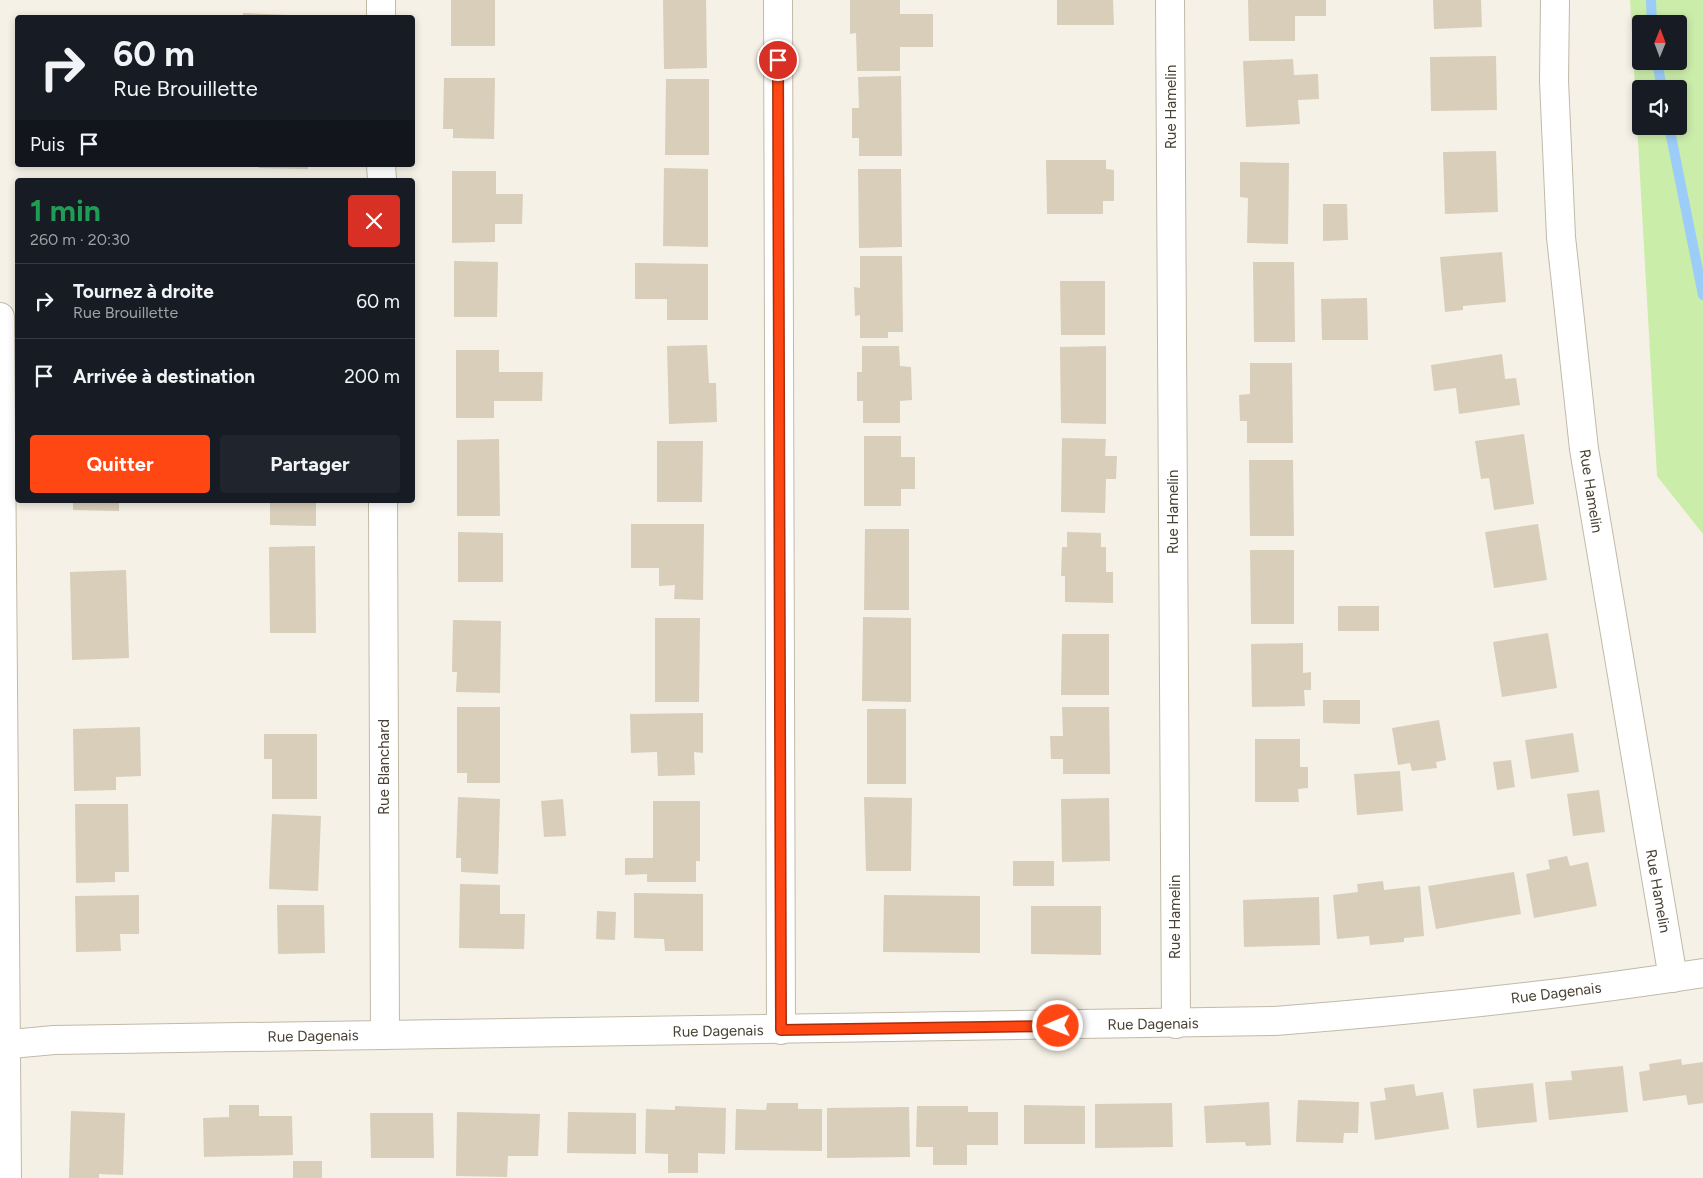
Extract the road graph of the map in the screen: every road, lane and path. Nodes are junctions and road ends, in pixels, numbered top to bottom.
1 (381, 0) edge
2 (778, 0) edge
3 (1170, 0) edge
4 (1555, 0) edge
5 (381, 15) edge
6 (0, 317) edge
7 (383, 503) edge
8 (1703, 973) edge
9 (1673, 978) junction
10 (1176, 1024) junction
11 (781, 1030) junction
12 (385, 1035) junction
13 (3, 1044) edge
14 (7, 1178) edge

1 - 5 street
2 - 11 street
3 - 10 street, Rue Hamelin
4 - 9 street, Rue Hamelin
6 - 13 street
7 - 12 street, Rue Blanchard
8 - 9 street, Rue Dagenais
9 - 10 street, Rue Dagenais
10 - 11 street, Rue Dagenais
11 - 12 street, Rue Dagenais
12 - 13 street, Rue Dagenais
13 - 14 street

